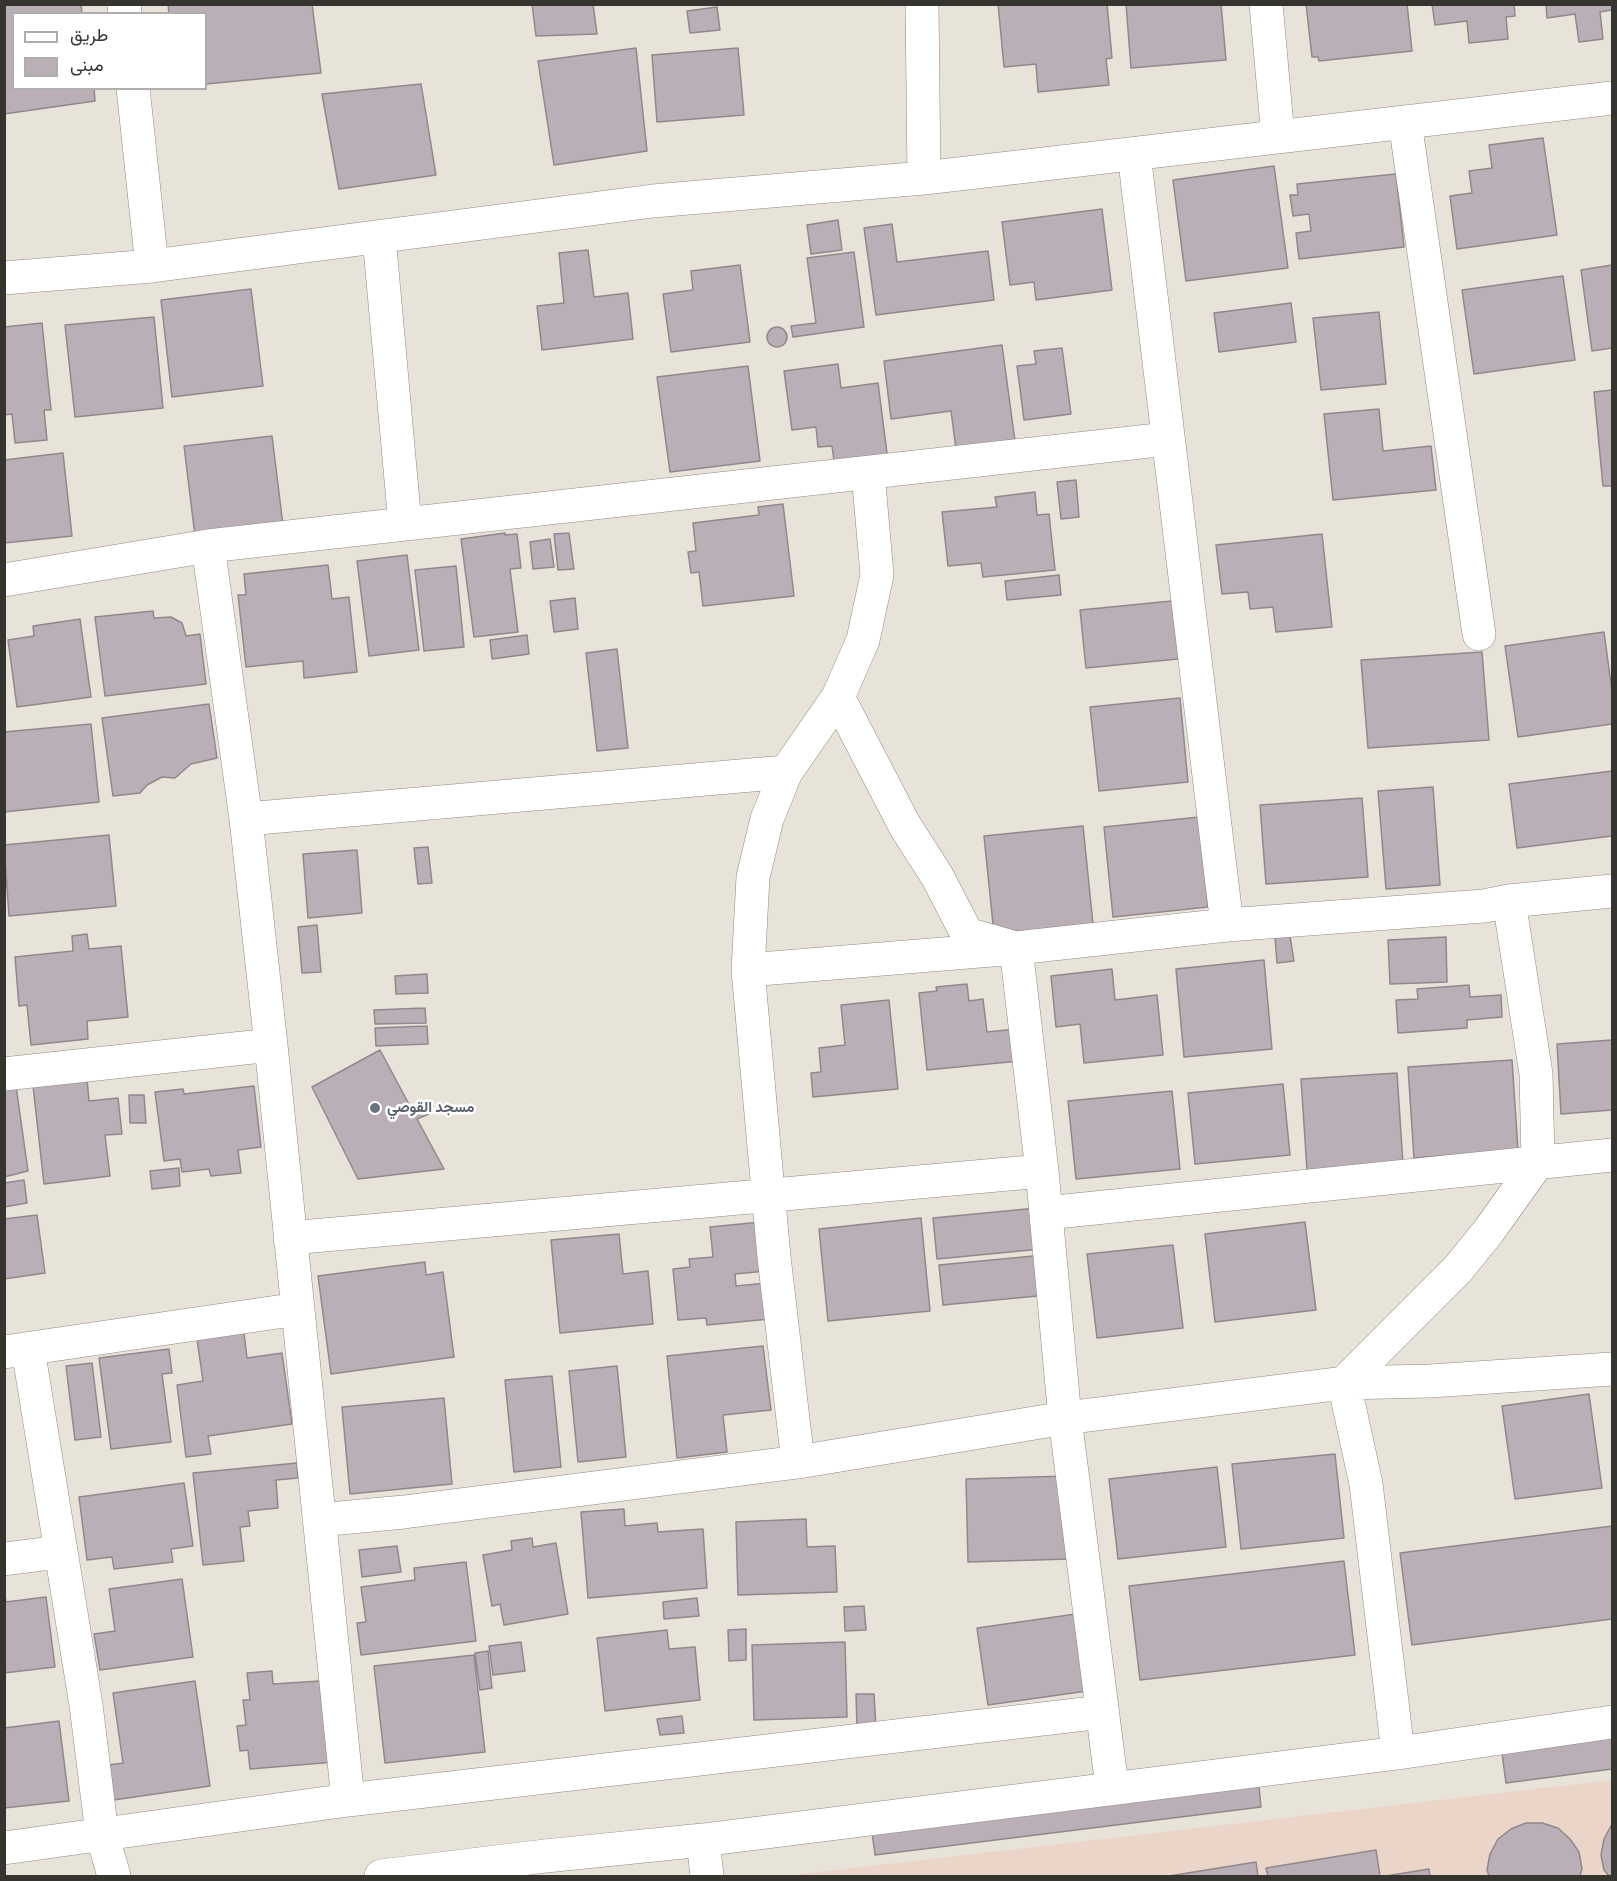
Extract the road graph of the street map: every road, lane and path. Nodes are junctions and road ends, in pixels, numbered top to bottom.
1 (922, 4) edge
2 (1266, 4) edge
3 (133, 90) edge
4 (1612, 98) edge
5 (1406, 122) junction
6 (1278, 137) junction
7 (1134, 154) junction
8 (924, 178) junction
9 (379, 237) junction
10 (152, 266) junction
11 (4, 278) edge
12 (1167, 439) junction
13 (868, 473) junction
14 (405, 524) junction
15 (208, 546) junction
16 (4, 580) edge
17 (1479, 634) dead end
18 (838, 697) junction
19 (786, 772) junction
20 (246, 819) junction
21 (1612, 891) edge
22 (1509, 901) junction
23 (1227, 925) junction
24 (1016, 948) junction
25 (748, 970) junction
26 (271, 1045) junction
27 (4, 1074) edge
28 (1612, 1155) edge
29 (1538, 1162) junction
30 (1042, 1171) junction
31 (768, 1195) junction
32 (1046, 1213) junction
33 (290, 1238) junction
34 (298, 1309) junction
35 (16, 1350) edge
36 (1612, 1369) edge
37 (1344, 1383) junction
38 (1065, 1418) junction
39 (798, 1462) junction
40 (320, 1520) junction
41 (60, 1551) junction
42 (4, 1559) edge
43 (1102, 1712) junction
44 (1612, 1722) edge
45 (1398, 1753) junction
46 (1112, 1787) junction
47 (348, 1800) junction
48 (102, 1834) junction
49 (703, 1840) junction
50 (4, 1848) edge
51 (114, 1876) edge
52 (381, 1876) edge
53 (707, 1876) edge

1 - 8 street
2 - 6 street
3 - 10 street
4 - 5 street
5 - 6 street
5 - 17 street
6 - 7 street
7 - 8 street
7 - 12 street
8 - 9 street
9 - 10 street
9 - 14 street
10 - 11 street
12 - 13 street
12 - 23 street
13 - 14 street
13 - 18 street
14 - 15 street
15 - 16 street
15 - 20 street
18 - 19 street
18 - 24 street
19 - 20 street
19 - 25 street
20 - 26 street
21 - 22 street
22 - 23 street
22 - 29 street
23 - 24 street
24 - 25 street
24 - 30 street
25 - 31 street
26 - 27 street
26 - 33 street
28 - 29 street
29 - 32 street
29 - 37 street
30 - 31 street
30 - 32 street
31 - 33 street
31 - 39 street
32 - 38 street
33 - 34 street
34 - 35 street
34 - 40 street
35 - 41 street
36 - 37 street
37 - 38 street
37 - 45 street
38 - 39 street
38 - 43 street
39 - 40 street
40 - 47 street
41 - 42 street
41 - 48 street
43 - 46 street
43 - 47 street
44 - 45 street
45 - 46 street
46 - 49 street
47 - 48 street
48 - 50 street
48 - 51 street
49 - 52 street
49 - 53 street

